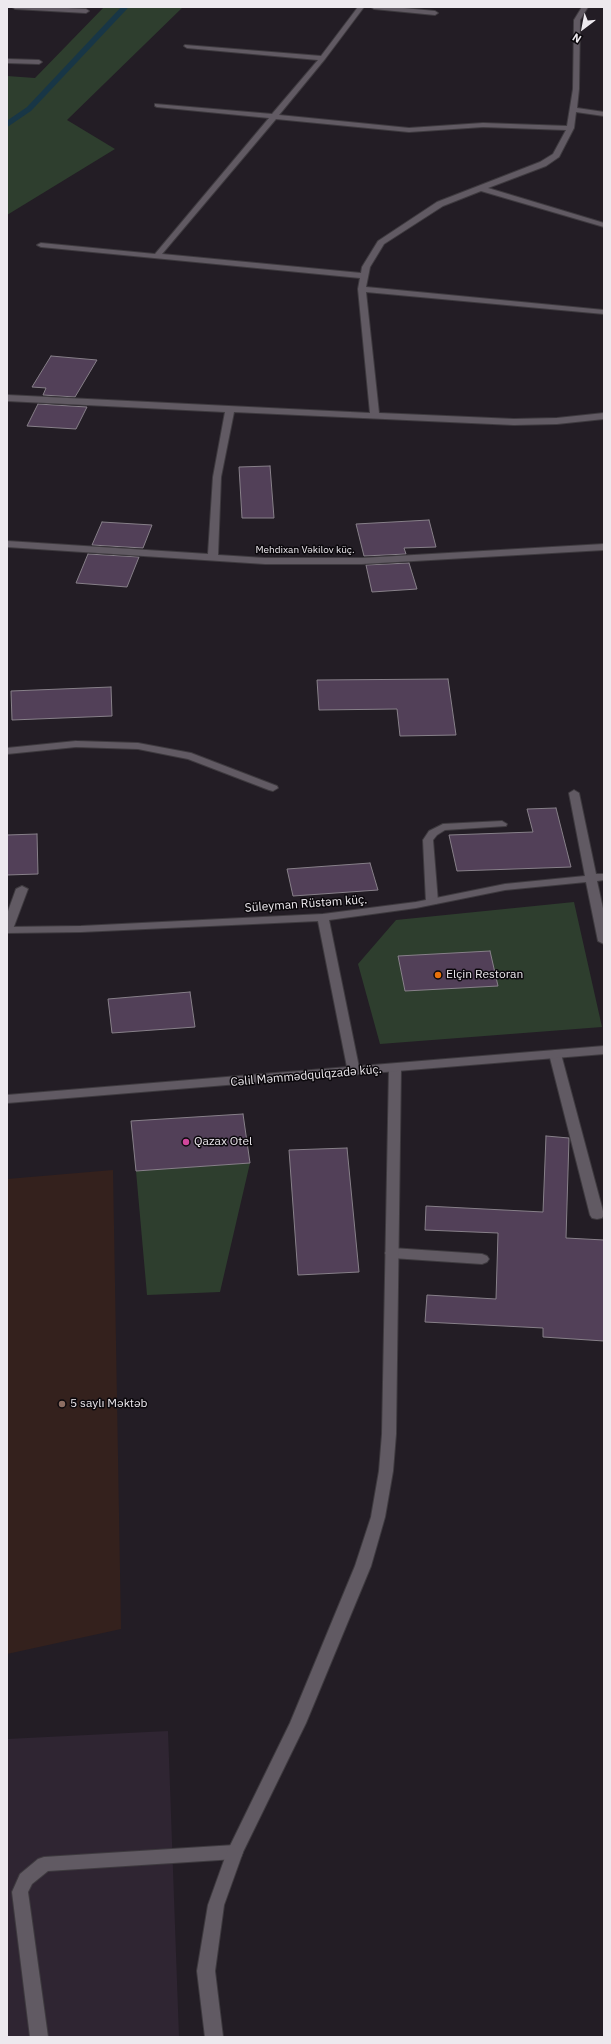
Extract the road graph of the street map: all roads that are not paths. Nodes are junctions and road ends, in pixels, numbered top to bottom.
1 (16, 7) edge
2 (361, 7) edge
3 (374, 7) edge
4 (585, 7) edge
5 (86, 11) dead end
6 (436, 13) dead end
7 (187, 46) dead end
8 (323, 58) junction
9 (7, 61) edge
10 (39, 62) dead end
11 (157, 105) dead end
12 (573, 110) junction
13 (604, 114) edge
14 (273, 116) junction
15 (570, 128) junction
16 (479, 188) junction
17 (604, 225) edge
18 (41, 245) dead end
19 (157, 256) junction
20 (363, 276) junction
21 (362, 289) junction
22 (604, 312) edge
23 (7, 398) edge
24 (230, 410) junction
25 (375, 416) junction
26 (604, 416) edge
27 (7, 544) edge
28 (604, 547) edge
29 (213, 558) junction
30 (7, 751) edge
31 (274, 788) dead end
32 (574, 793) dead end
33 (502, 824) dead end
34 (604, 877) edge
35 (591, 878) junction
36 (22, 889) dead end
37 (432, 902) junction
38 (323, 917) junction
39 (7, 929) edge
40 (604, 941) edge
41 (604, 1050) edge
42 (555, 1054) junction
43 (395, 1068) junction
44 (354, 1072) junction
45 (7, 1099) edge
46 (597, 1215) dead end
47 (392, 1253) junction
48 (482, 1259) dead end
49 (235, 1852) junction
50 (39, 2037) edge
51 (214, 2037) edge

1 - 5 street
2 - 8 street
3 - 6 street
4 - 12 street
7 - 8 street
8 - 14 street
9 - 10 street
11 - 14 street
12 - 13 street
12 - 15 street
14 - 15 street
14 - 19 street
15 - 16 street
16 - 17 street
16 - 20 street
18 - 19 street
19 - 20 street
20 - 21 street
21 - 22 street
21 - 25 street
23 - 24 street
24 - 25 street
24 - 29 street
25 - 26 street
27 - 29 street, Mehdixan Vəkilov küç.
28 - 29 street, Mehdixan Vəkilov küç.
30 - 31 street
32 - 35 street
33 - 37 street
34 - 35 street, Süleyman Rüstəm küç.
35 - 37 street, Süleyman Rüstəm küç.
35 - 40 street
36 - 39 street
37 - 38 street, Süleyman Rüstəm küç.
38 - 39 street, Süleyman Rüstəm küç.
38 - 44 street
41 - 42 street, Cəlil Məmmədqulqzadə küç.
42 - 43 street, Cəlil Məmmədqulqzadə küç.
42 - 46 street
43 - 44 street, Cəlil Məmmədqulqzadə küç.
43 - 47 street
44 - 45 street, Cəlil Məmmədqulqzadə küç.
47 - 48 street
47 - 49 street
49 - 50 street
49 - 51 street

